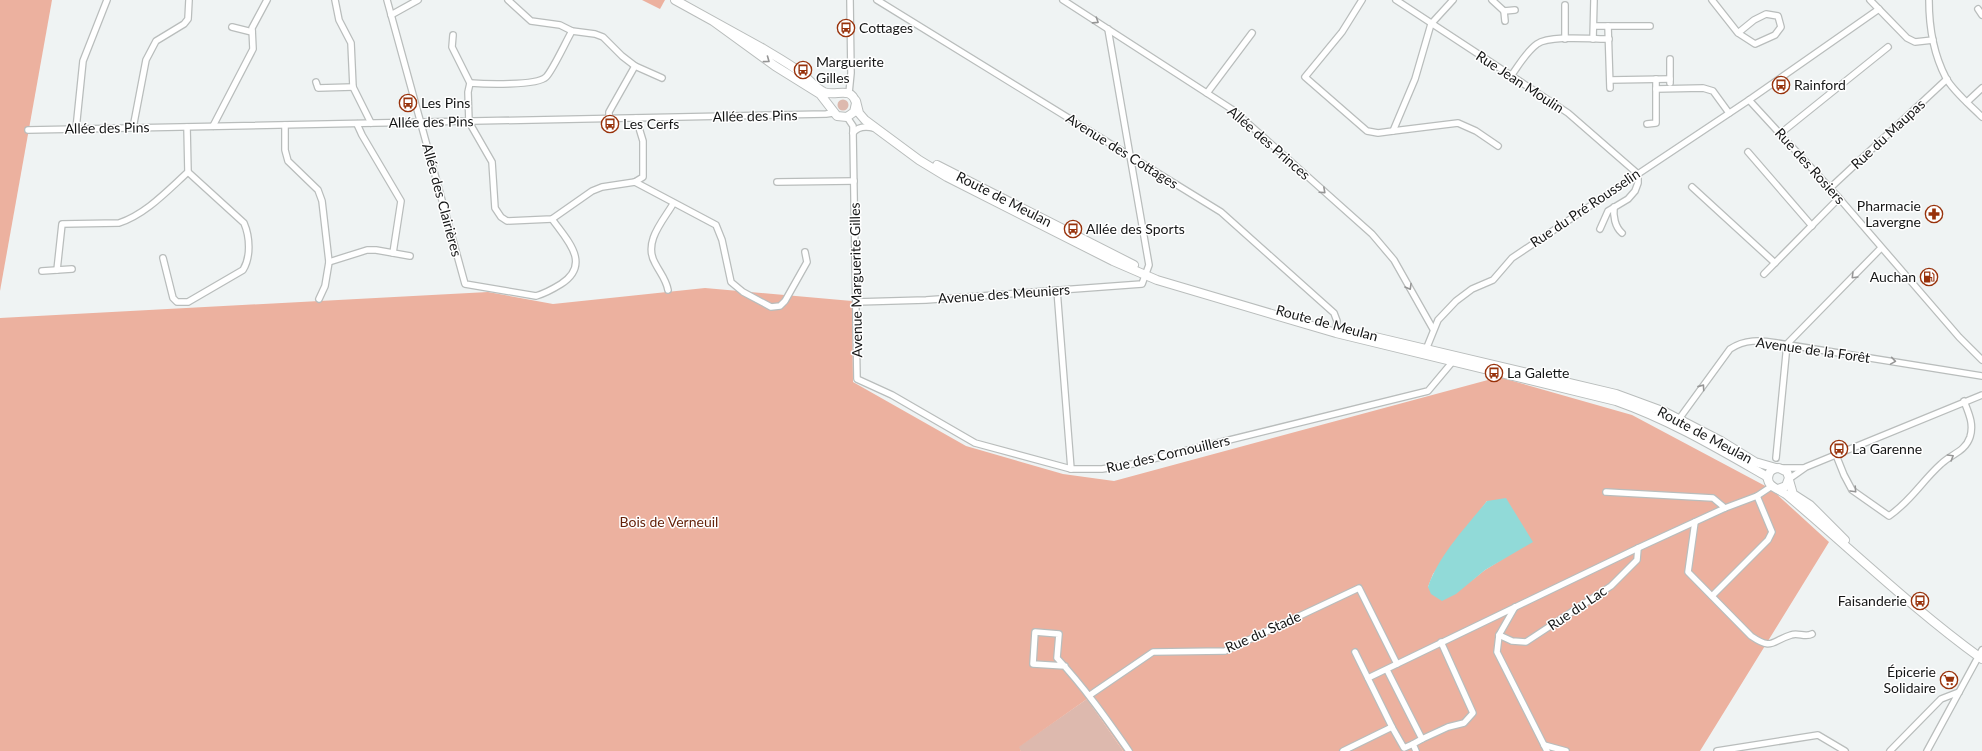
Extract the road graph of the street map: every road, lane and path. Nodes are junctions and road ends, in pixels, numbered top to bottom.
1 (107, 0) edge
2 (189, 0) edge
3 (267, 0) edge
4 (335, 0) edge
5 (387, 0) edge
6 (418, 0) edge
7 (508, 0) edge
8 (675, 0) edge
9 (850, 0) edge
10 (877, 0) edge
11 (1063, 0) edge
12 (1362, 0) edge
13 (1396, 0) edge
14 (1453, 0) edge
15 (1492, 0) edge
16 (1594, 0) edge
17 (1712, 0) edge
18 (1870, 0) edge
19 (1929, 0) edge
20 (1565, 5) dead end
21 (1879, 9) junction
22 (1978, 9) dead end
23 (1504, 10) junction
24 (1514, 10) dead end
25 (391, 15) junction
26 (1982, 15) edge
27 (713, 21) junction
28 (1504, 21) dead end
29 (1431, 24) junction
30 (1594, 26) junction
31 (1608, 26) junction
32 (1650, 26) dead end
33 (232, 27) dead end
34 (1108, 29) junction
35 (572, 31) junction
36 (252, 32) junction
37 (1252, 33) dead end
38 (1738, 33) junction
39 (454, 35) dead end
40 (1565, 39) junction
41 (1593, 39) junction
42 (1609, 39) junction
43 (1934, 40) junction
44 (1888, 47) dead end
45 (1670, 59) dead end
46 (635, 66) junction
47 (1511, 76) junction
48 (662, 78) dead end
49 (1656, 79) junction
50 (1670, 79) junction
51 (1947, 79) junction
52 (1610, 80) junction
53 (316, 82) dead end
54 (470, 82) junction
55 (353, 87) junction
56 (1610, 88) dead end
57 (1670, 88) junction
58 (1982, 88) edge
59 (1656, 89) junction
60 (838, 92) junction
61 (849, 93) junction
62 (1207, 93) junction
63 (1749, 100) junction
64 (856, 101) junction
65 (1967, 102) junction
66 (832, 110) junction
67 (1729, 113) junction
68 (848, 117) junction
69 (1982, 117) edge
70 (609, 118) junction
71 (636, 118) junction
72 (865, 120) junction
73 (469, 122) junction
74 (421, 123) junction
75 (357, 124) junction
76 (371, 124) junction
77 (1647, 124) dead end
78 (284, 125) junction
79 (213, 126) junction
80 (187, 127) junction
81 (133, 128) junction
82 (874, 128) junction
83 (76, 129) junction
84 (28, 130) dead end
85 (1394, 131) junction
86 (853, 133) junction
87 (1780, 133) junction
88 (1498, 146) dead end
89 (1748, 152) dead end
90 (1130, 156) junction
91 (188, 172) junction
92 (1638, 174) junction
93 (854, 181) junction
94 (635, 182) junction
95 (777, 182) dead end
96 (1692, 187) dead end
97 (1829, 188) junction
98 (1838, 198) junction
99 (673, 204) junction
100 (1614, 207) junction
101 (552, 219) junction
102 (1812, 226) junction
103 (1600, 229) dead end
104 (1622, 233) dead end
105 (1881, 248) junction
106 (805, 252) dead end
107 (393, 253) junction
108 (410, 256) dead end
109 (163, 258) dead end
110 (329, 262) junction
111 (1775, 263) junction
112 (72, 269) dead end
113 (57, 270) junction
114 (42, 271) dead end
115 (1146, 273) junction
116 (1764, 274) dead end
117 (668, 290) dead end
118 (1057, 290) junction
119 (319, 299) dead end
120 (856, 302) junction
121 (1433, 329) junction
122 (1336, 330) junction
123 (1787, 344) junction
124 (1426, 351) junction
125 (1454, 360) junction
126 (1982, 360) edge
127 (1982, 376) edge
128 (858, 379) joint
129 (1982, 395) edge
130 (1964, 401) junction
131 (1680, 419) junction
132 (1836, 455) junction
133 (1776, 458) dead end
134 (1806, 467) junction
135 (1071, 468) junction
136 (1778, 468) junction
137 (1789, 479) junction
138 (1773, 485) junction
139 (1606, 492) dead end
140 (1757, 496) junction
141 (1725, 508) junction
142 (1695, 522) junction
143 (1638, 548) junction
144 (1868, 566) junction
145 (1712, 596) junction
146 (1515, 607) junction
147 (1812, 634) dead end
148 (1499, 635) junction
149 (1441, 642) junction
150 (1355, 652) dead end
151 (1981, 654) edge
152 (1397, 664) junction
153 (1064, 666) junction
154 (1387, 670) junction
155 (1368, 678) junction
156 (1959, 692) junction
157 (1090, 695) junction
158 (1392, 727) junction
159 (1422, 740) junction
160 (1413, 744) junction
161 (1544, 745) junction
162 (1128, 751) edge
163 (1343, 751) edge
164 (1416, 751) edge
165 (1547, 751) edge
166 (1566, 751) edge
167 (1717, 751) edge
168 (1845, 751) edge
169 (1890, 751) edge
170 (1927, 751) edge

1 - 83 street
2 - 81 street
3 - 36 street
4 - 55 street
5 - 25 street, Allée des Clairières
6 - 25 street
7 - 35 street
8 - 27 main road
9 - 61 street
10 - 90 street, Avenue des Cottages
11 -> 34 street, Allée des Princes
12 - 85 street
13 - 29 street, Rue Jean Moulin
14 - 29 street
15 - 23 street
16 - 30 street
17 - 38 street
18 - 21 street
19 - 43 street
20 - 40 street
21 - 43 street
21 - 63 street, Rue du Pré Rousselin
22 - 26 street
23 - 24 street
23 - 28 street
25 - 74 street, Allée des Clairières
27 - 60 main road
27 -> 66 main road
29 - 47 street, Rue Jean Moulin
29 - 85 street
30 - 31 street
30 - 41 street
31 - 32 street
31 - 42 street
33 - 36 street
34 - 62 street, Allée des Princes
34 - 90 street
35 - 46 street
35 - 54 street
36 - 79 street
37 - 62 street
38 - 38 street
39 - 54 street
40 - 41 street
40 - 47 street
41 - 42 street
42 - 52 street
43 - 51 street
44 - 87 street
45 - 50 street
46 - 48 street
46 - 70 street
47 - 92 street, Rue Jean Moulin
49 - 50 street
49 - 52 street
49 - 59 street
50 - 57 street
51 - 65 street
51 - 97 street, Rue du Maupas
52 - 56 street
53 - 55 street
54 - 73 street
55 - 76 street
57 - 59 street
57 - 67 street
58 - 65 street
59 - 77 street
60 - 61 main road
60 - 66 main road
61 - 64 main road
62 -> 121 street, Allée des Princes
63 - 67 street, Rue du Pré Rousselin
63 - 87 street, Rue des Rosiers
64 - 68 main road
64 - 72 main road, Route de Meulan
65 - 69 street
66 - 68 main road
66 - 71 street, Allée des Pins
67 - 92 street, Rue du Pré Rousselin
68 - 72 main road, Route de Meulan
68 - 86 street, Avenue Marguerite Gilles
70 - 71 street, Allée des Pins
70 - 73 street, Allée des Pins
71 - 94 street
72 - 82 main road, Route de Meulan
73 - 74 street, Allée des Pins
73 - 101 street
74 - 76 street, Allée des Pins
74 - 101 street, Allée des Clairières
75 - 76 street, Allée des Pins
75 - 78 street, Allée des Pins
75 - 107 street
78 - 79 street, Allée des Pins
78 - 110 street
79 - 80 street, Allée des Pins
80 - 81 street, Allée des Pins
80 - 91 street
81 - 83 street, Allée des Pins
82 - 86 street
82 - 115 main road, Route de Meulan
83 - 84 street, Allée des Pins
85 - 88 street
86 - 93 street, Avenue Marguerite Gilles
87 - 97 street, Rue des Rosiers
89 - 102 street
90 - 115 street
90 - 122 street, Avenue des Cottages
91 - 109 street
91 - 113 street
92 - 100 street
92 - 121 street, Rue du Pré Rousselin
93 - 95 street
93 - 120 street, Avenue Marguerite Gilles
94 - 99 street
94 - 101 street
96 - 111 street
97 - 98 street, Rue des Rosiers
98 - 102 street
98 - 105 street, Rue des Rosiers
99 - 106 street
99 - 117 street
100 - 103 street
100 - 104 street
102 - 111 street
105 -> 123 street
105 - 126 street, Rue des Rosiers
107 - 108 street
107 - 110 street
110 - 119 street
111 - 116 street
112 - 113 street
113 - 114 street
115 - 118 street, Avenue des Meuniers
115 - 122 main road, Route de Meulan
118 - 120 street, Avenue des Meuniers
118 - 135 street
120 - 128 street, Avenue Marguerite Gilles
121 - 124 street, Rue du Pré Rousselin
122 - 124 main road, Route de Meulan
123 -> 127 street, Avenue de la Forêt
131 -> 123 street, Avenue de la Forêt
123 - 133 street
124 - 125 main road, Route de Meulan
124 - 131 main road, Route de Meulan
125 - 135 street, Rue des Cornouillers
125 - 138 main road, Route de Meulan
128 - 135 street, Rue des Cornouillers
129 - 130 street
130 - 132 street
132 -> 130 street
131 - 136 main road, Route de Meulan
132 - 134 street
134 - 136 street
134 - 137 street
136 - 137 main road
136 - 138 main road
137 - 138 main road
137 - 144 main road
138 - 140 street
138 - 144 main road, Route de Meulan
139 - 141 street
140 - 141 street
140 - 145 street
141 - 142 street
142 - 143 street
142 - 145 street
143 - 146 street
143 - 148 street, Rue du Lac
144 - 151 main road
145 - 147 street
146 - 148 street
146 - 149 street
148 - 161 street
149 - 152 street
149 - 159 street
150 - 155 street
151 - 156 street
152 - 154 street
152 - 157 street, Rue du Stade
153 - 153 street
153 - 157 street
154 - 155 street
154 - 159 street
155 - 158 street
156 - 169 street
156 - 170 street
157 - 162 street
158 - 160 street
158 - 163 street
159 - 160 street
160 - 164 street
161 - 165 street
161 - 166 street
167 - 168 street

